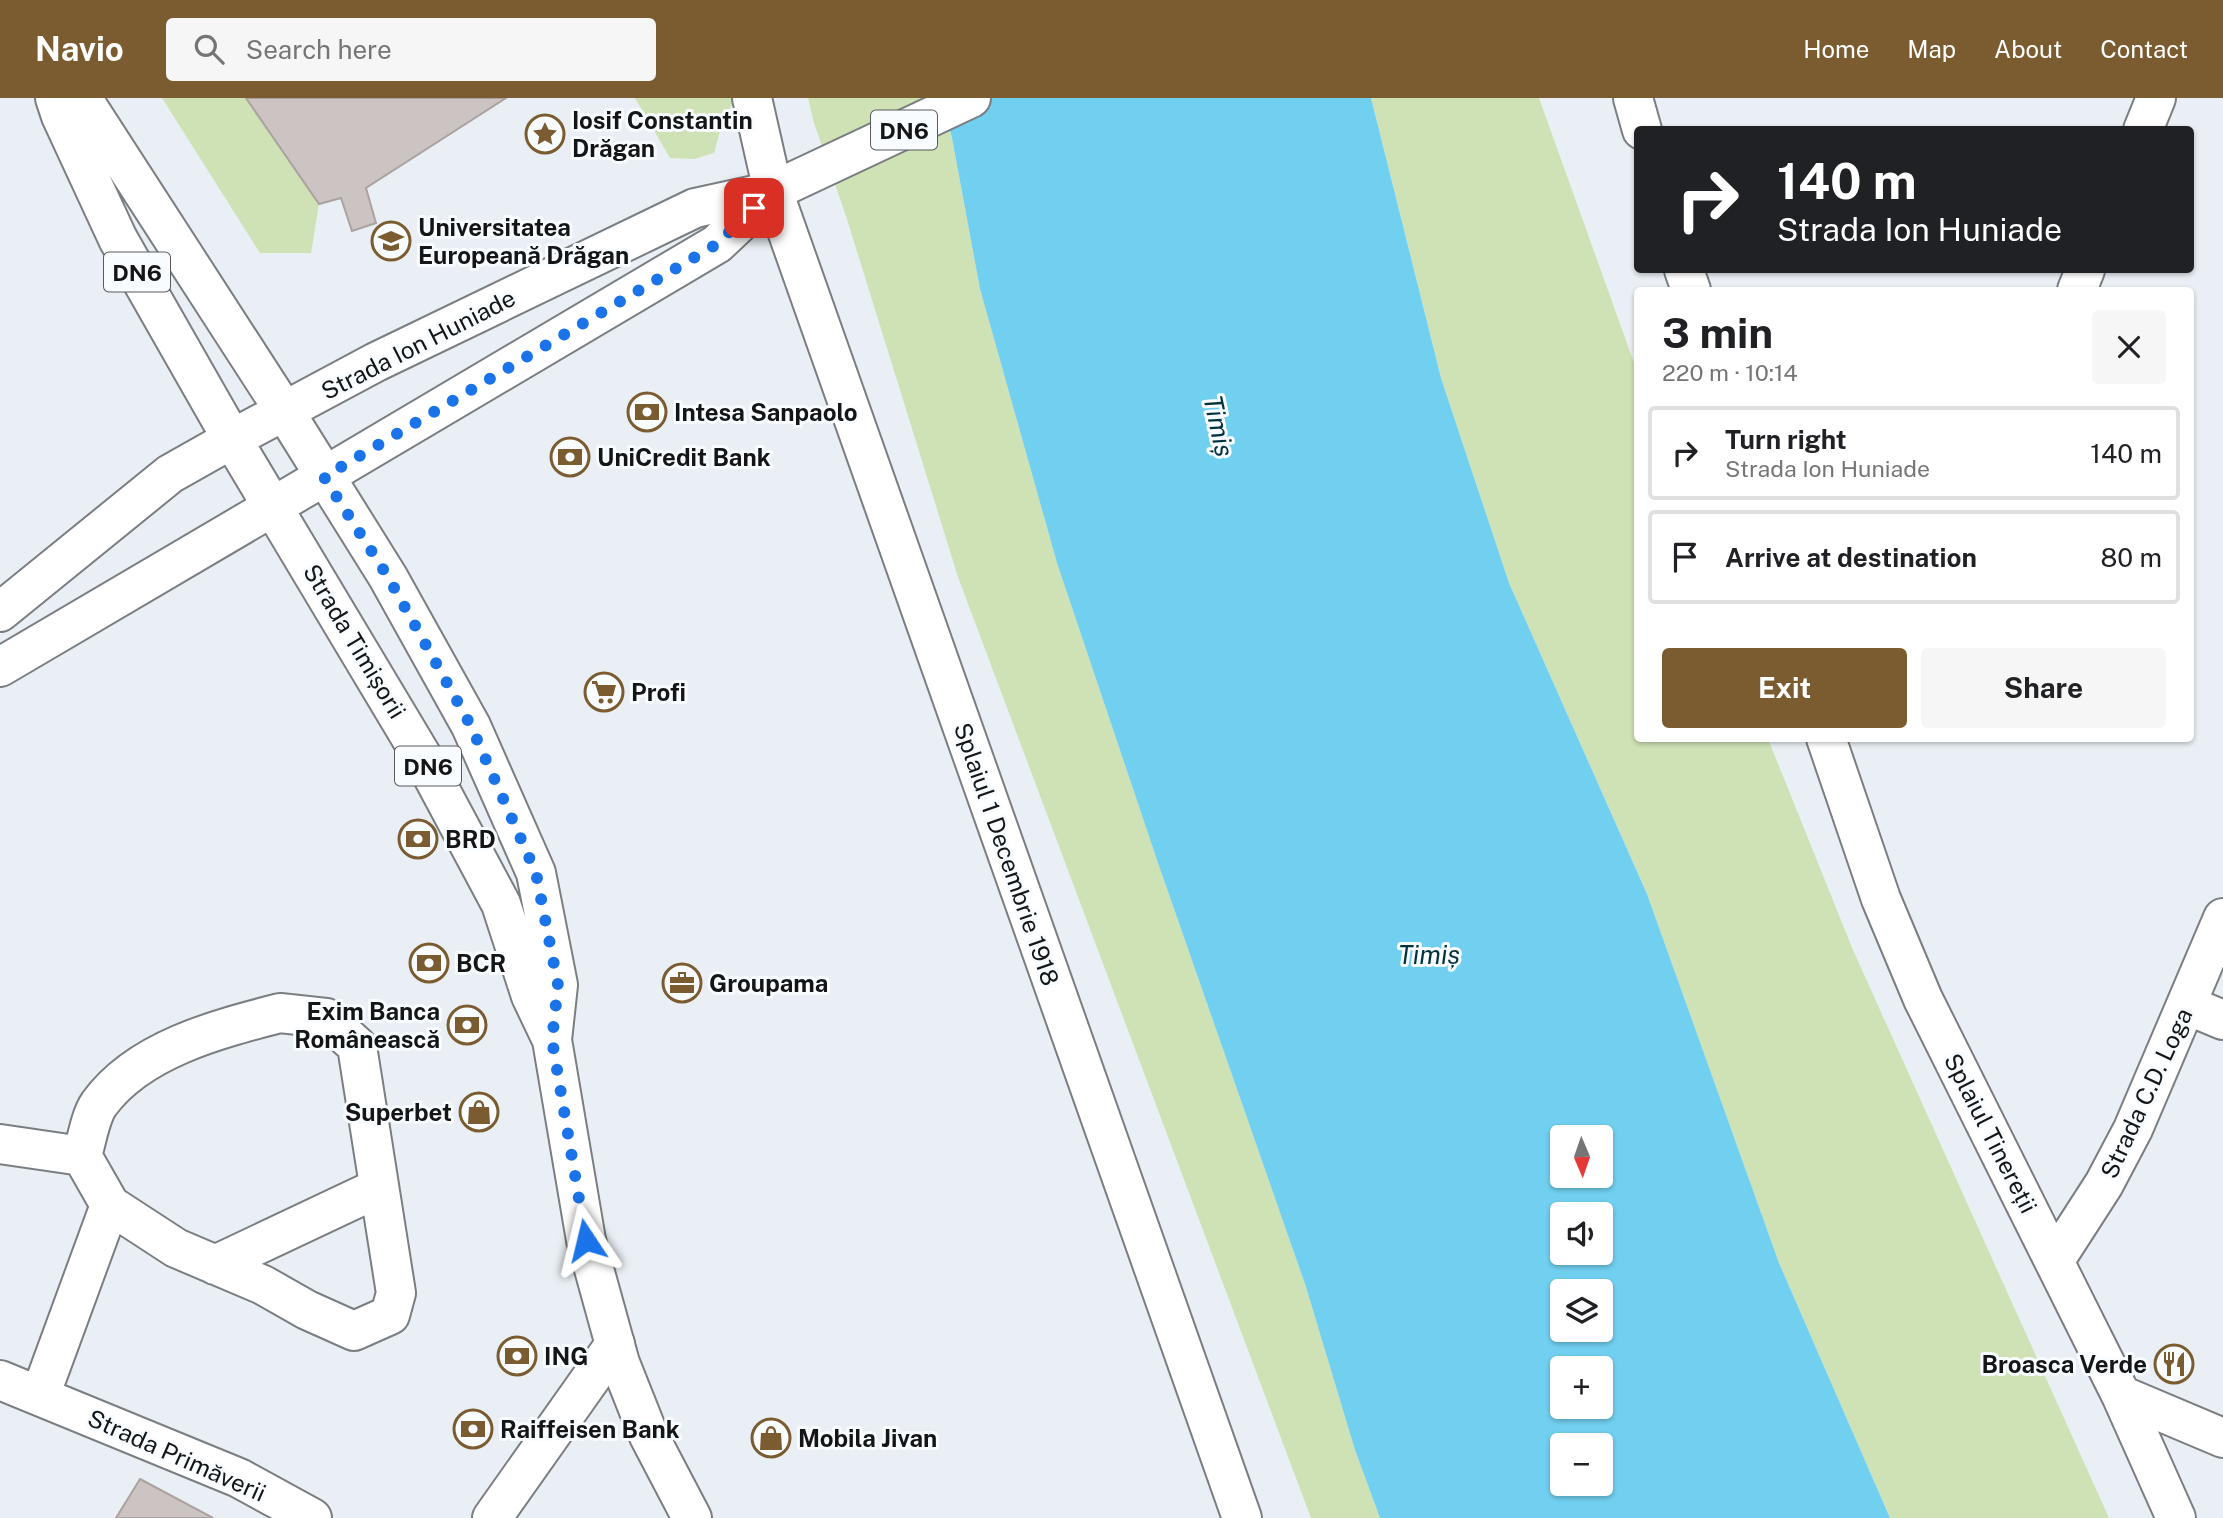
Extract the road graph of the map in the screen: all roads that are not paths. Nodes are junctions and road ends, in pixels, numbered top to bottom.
1 (55, 98) edge
2 (82, 98) edge
3 (752, 98) edge
4 (971, 98) edge
5 (1633, 98) edge
6 (2156, 98) edge
7 (1641, 126) edge
8 (2145, 126) edge
9 (773, 191) junction
10 (285, 412) junction
11 (232, 439) junction
12 (324, 477) junction
13 (274, 506) junction
14 (0, 612) edge
15 (0, 667) edge
16 (1827, 742) edge
17 (2223, 918) edge
18 (2187, 1005) junction
19 (2223, 1020) edge
20 (552, 1040) junction
21 (0, 1144) edge
22 (82, 1156) junction
23 (378, 1188) junction
24 (110, 1205) junction
25 (2055, 1260) junction
26 (215, 1265) junction
27 (615, 1344) junction
28 (0, 1380) edge
29 (2122, 1395) junction
30 (40, 1396) junction
31 (2223, 1438) edge
32 (312, 1518) edge
33 (492, 1518) edge
34 (692, 1518) edge
35 (1242, 1518) edge
36 (2176, 1518) edge

1 - 11 street, DN6
2 - 10 street, DN6
3 - 9 street, Splaiul 1 Decembrie 1918
4 - 9 street, DN6
5 - 7 street
6 - 8 street
9 - 10 street, Strada Ion Huniade / DN6
9 - 12 street, DN6
9 - 35 street, Splaiul 1 Decembrie 1918
10 - 11 street, Strada Ion Huniade
10 - 12 street, Strada Timișorii / DN6
11 - 13 street, Strada Timișorii / DN6
11 - 14 street, Strada Ion Huniade
12 - 13 street, DN6
12 - 20 street, Strada Timișorii / DN6
13 - 15 street
13 - 20 street, Strada Timișorii / DN6
16 - 25 street, Splaiul Tinereții
17 - 18 street, Strada C.D. Loga
18 - 19 street
18 - 25 street, Strada C.D. Loga
20 - 27 street, Strada Timișorii / DN6
21 - 22 street
22 - 23 street
22 - 24 street
23 - 26 street
23 - 26 street
24 - 26 street
24 - 30 street
25 - 29 street, Splaiul Tinereții
27 - 33 street
27 - 34 street, Strada Timișorii / DN6
28 - 30 street, Strada Primăverii
29 - 31 street
29 - 36 street, Splaiul Tinereții
30 - 32 street, Strada Primăverii

